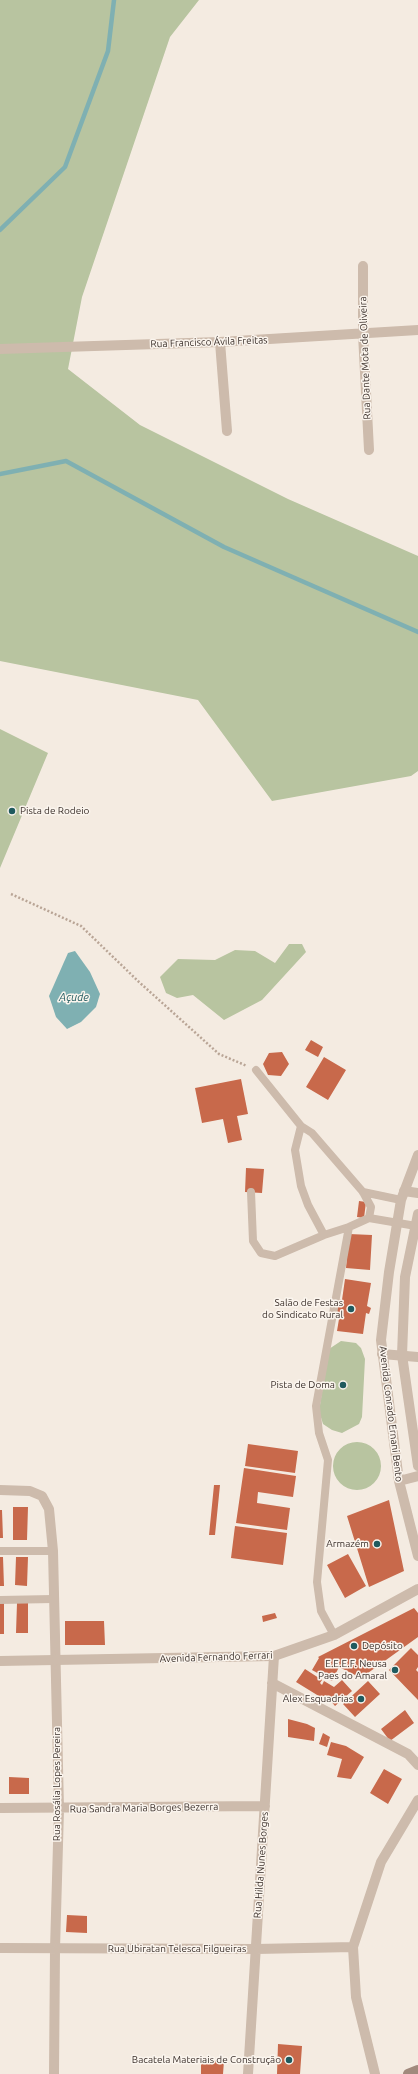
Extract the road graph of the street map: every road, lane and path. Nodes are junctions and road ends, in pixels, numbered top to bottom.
1 (363, 266) dead end
2 (418, 330) edge
3 (363, 334) junction
4 (220, 342) junction
5 (0, 349) edge
6 (227, 431) dead end
7 (369, 450) dead end
8 (11, 894) dead end
9 (256, 1070) joint
10 (301, 1126) junction
11 (418, 1155) edge
12 (251, 1192) dead end
13 (363, 1192) junction
14 (418, 1193) edge
15 (403, 1195) junction
16 (418, 1214) edge
17 (369, 1218) junction
18 (398, 1222) junction
19 (349, 1226) junction
20 (416, 1226) junction
21 (324, 1235) junction
22 (382, 1354) junction
23 (402, 1355) junction
24 (418, 1357) edge
25 (418, 1466) edge
26 (418, 1476) edge
27 (399, 1481) junction
28 (0, 1490) edge
29 (0, 1551) edge
30 (52, 1551) junction
31 (418, 1556) edge
32 (418, 1589) edge
33 (53, 1599) junction
34 (0, 1600) edge
35 (334, 1635) junction
36 (274, 1656) junction
37 (56, 1660) junction
38 (0, 1661) edge
39 (272, 1683) junction
40 (418, 1765) edge
41 (418, 1800) edge
42 (265, 1806) junction
43 (0, 1808) edge
44 (59, 1809) junction
45 (353, 1946) junction
46 (0, 1948) edge
47 (54, 1949) junction
48 (256, 1950) junction
49 (418, 2070) edge
50 (54, 2074) edge
51 (248, 2074) edge
52 (375, 2074) edge
53 (408, 2074) edge

1 - 3 street, Rua Dante Mota de Oliveira
2 - 3 street, Rua Francisco Ávila Freitas
3 - 4 street, Rua Francisco Ávila Freitas
3 - 7 street, Rua Dante Mota de Oliveira
4 - 5 street, Rua Francisco Ávila Freitas
4 - 6 street
8 - 9 path
9 - 10 lane
10 - 13 lane
10 - 21 lane
11 - 15 street, Avenida Conrado Ernani Bento
12 - 21 lane
13 - 15 lane
13 - 17 lane
14 - 15 street
15 - 18 street, Avenida Conrado Ernani Bento
16 - 20 street, Avenida Conrado Ernani Bento
17 - 18 lane
17 - 19 lane
18 - 20 lane
18 - 22 street, Avenida Conrado Ernani Bento
19 - 21 lane
19 - 35 lane
20 - 23 street, Avenida Conrado Ernani Bento
22 - 23 street
22 - 27 street, Avenida Conrado Ernani Bento
23 - 24 street
23 - 25 street, Avenida Conrado Ernani Bento
26 - 27 street
27 - 31 street, Avenida Conrado Ernani Bento
28 - 30 street, Rua Rosália Lopes Pereira
29 - 30 lane
30 - 33 street, Rua Rosália Lopes Pereira
32 - 35 street, Avenida Fernando Ferrari
33 - 34 lane
33 - 37 street, Rua Rosália Lopes Pereira
35 - 36 street, Avenida Fernando Ferrari
36 - 37 street, Avenida Fernando Ferrari
36 - 39 street, Rua Hilda Nunes Borges
37 - 38 street, Avenida Fernando Ferrari
37 - 44 street, Rua Rosália Lopes Pereira
39 - 40 street
39 - 42 street, Rua Hilda Nunes Borges
41 - 45 street
42 - 44 street, Rua Sandra Maria Borges Bezerra
42 - 48 street, Rua Hilda Nunes Borges
43 - 44 street, Rua Sandra Maria Borges Bezerra
44 - 47 street, Rua Rosália Lopes Pereira
45 - 48 street, Rua Ubiratan Telesca Filgueiras
45 - 52 street
46 - 47 street, Rua Ubiratan Telesca Filgueiras
47 - 48 street, Rua Ubiratan Telesca Filgueiras
47 - 50 street, Rua Rosália Lopes Pereira
48 - 51 street, Rua Hilda Nunes Borges
49 - 53 main road

